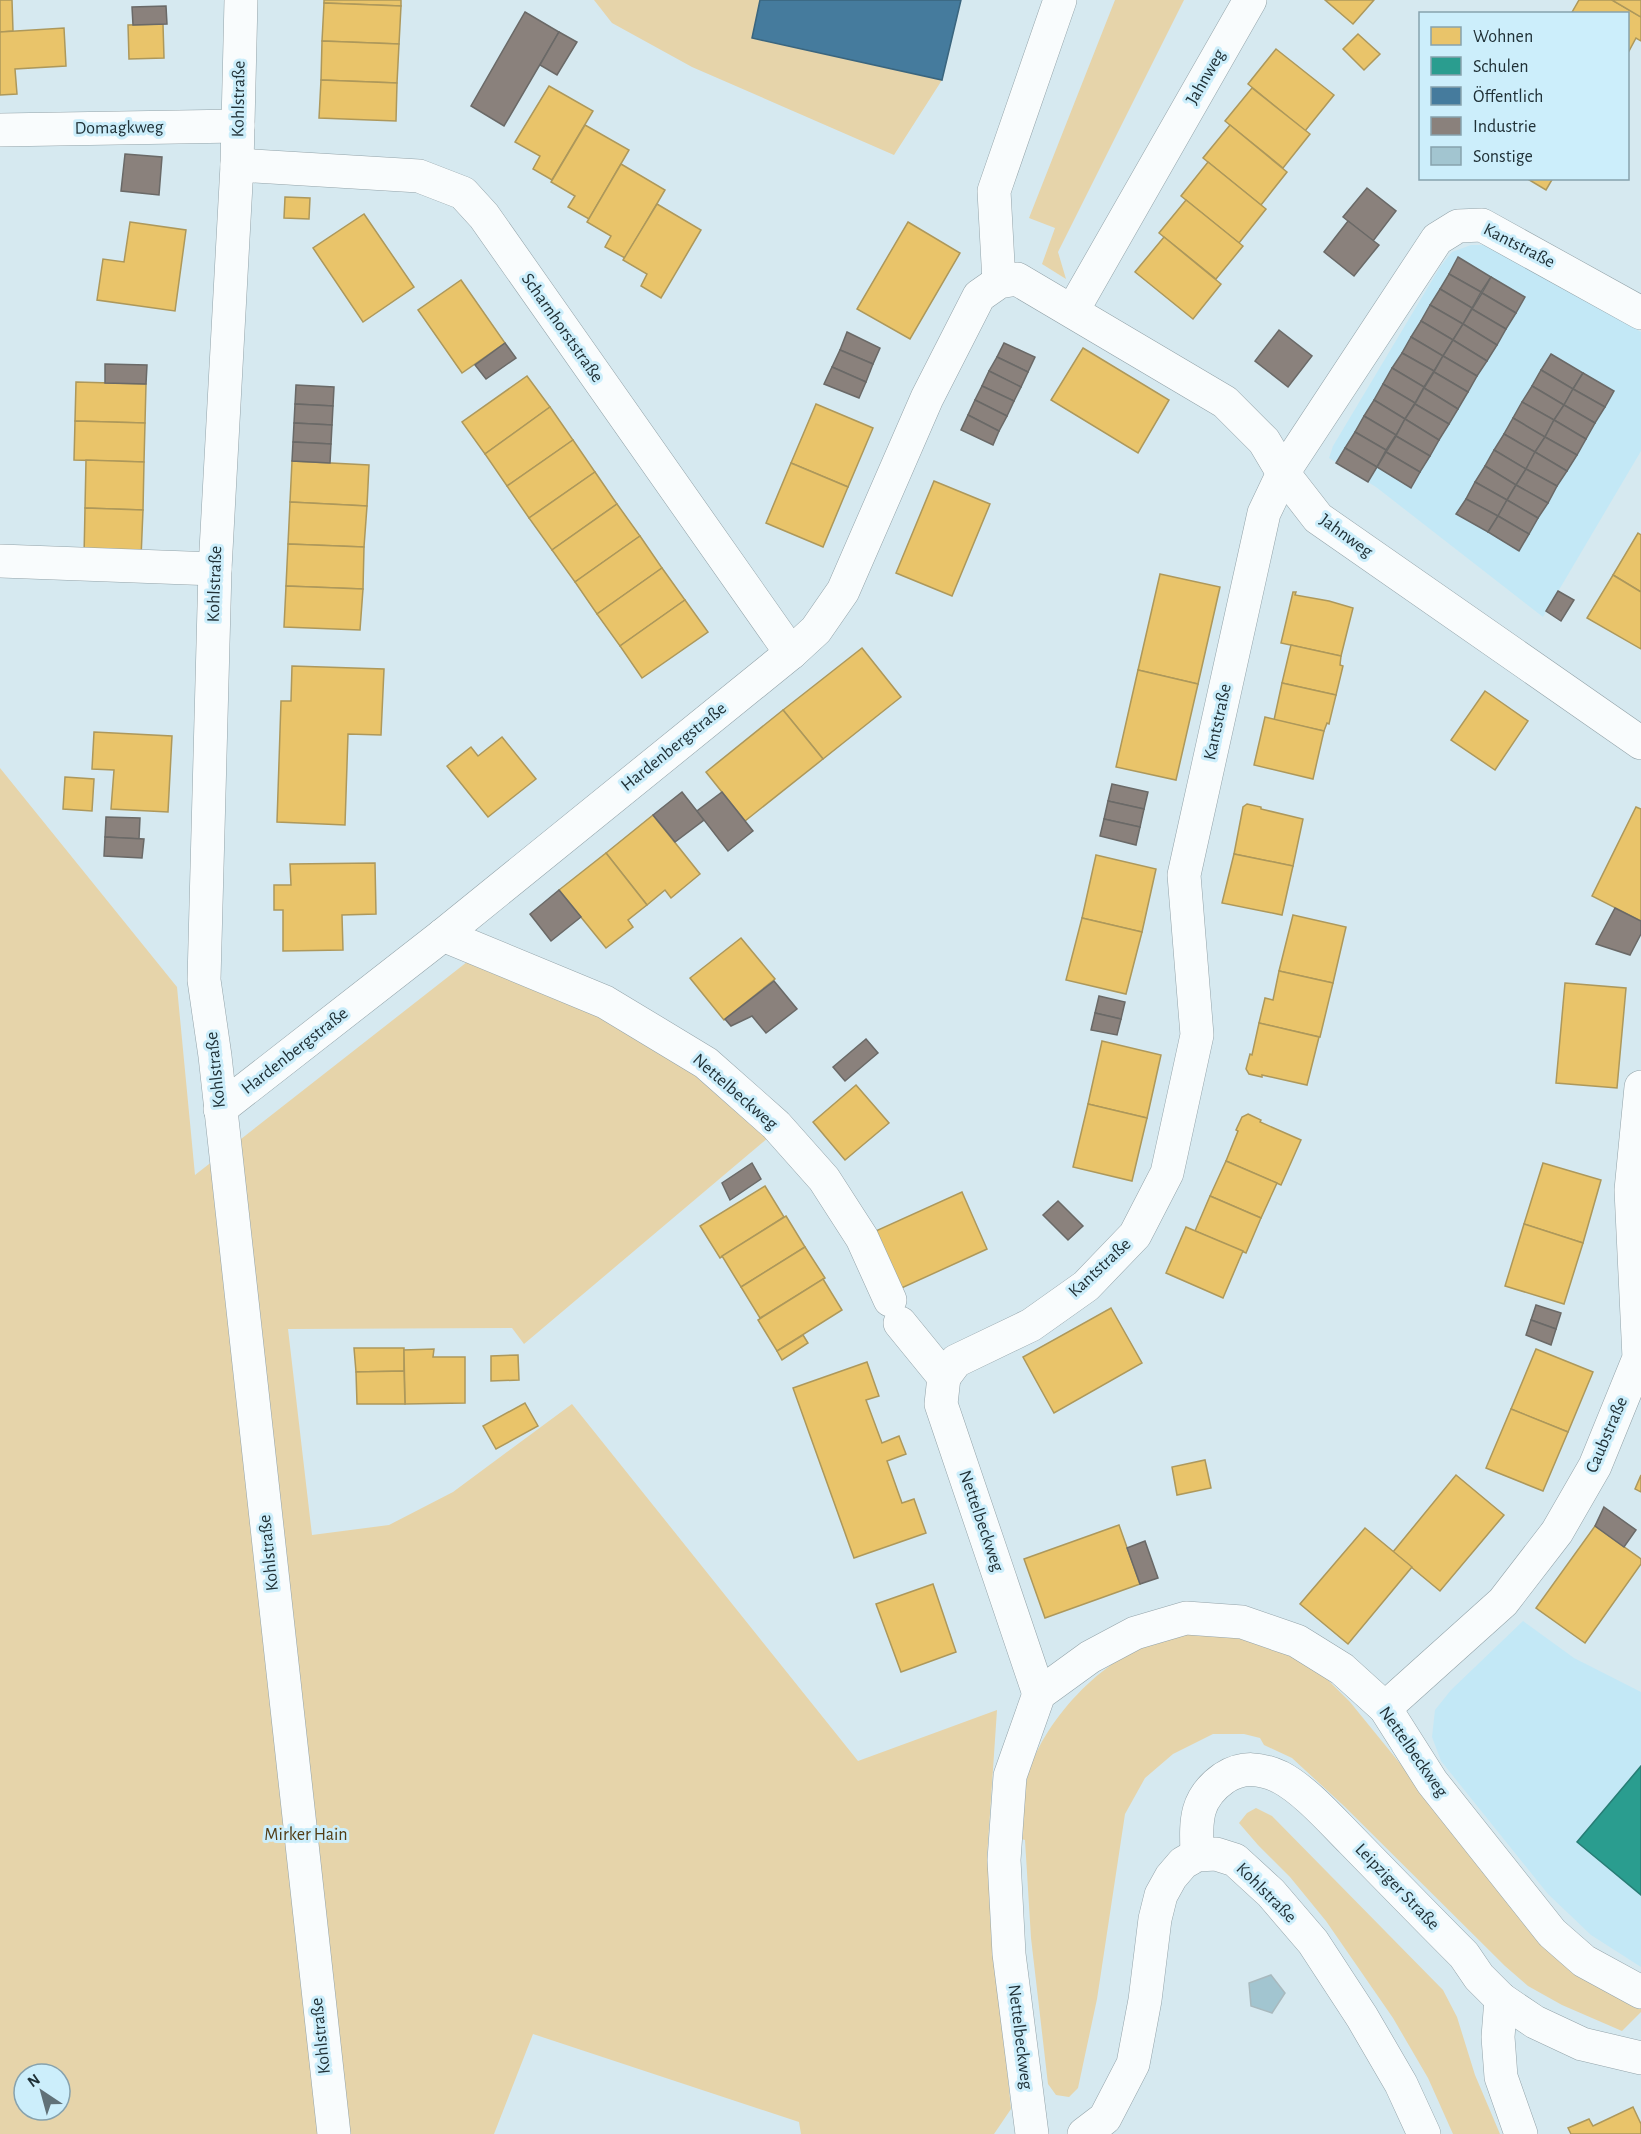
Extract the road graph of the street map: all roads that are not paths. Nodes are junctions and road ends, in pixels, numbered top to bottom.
1 (241, 0) edge
2 (1060, 0) edge
3 (1250, 0) edge
4 (238, 126) junction
5 (0, 130) edge
6 (237, 165) junction
7 (999, 282) junction
8 (1073, 310) junction
9 (1641, 313) edge
10 (1283, 473) junction
11 (0, 561) edge
12 (215, 569) junction
13 (791, 653) junction
14 (1641, 742) edge
15 (443, 935) junction
16 (1641, 1087) edge
17 (220, 1109) junction
18 (944, 1377) junction
19 (1039, 1694) junction
20 (1385, 1708) junction
21 (1197, 1855) junction
22 (1641, 1992) edge
23 (1501, 2000) junction
24 (1641, 2058) edge
25 (1100, 2129) edge
26 (333, 2134) edge
27 (1032, 2134) edge
28 (1424, 2134) edge
29 (1521, 2134) edge

1 - 4 street, Kohlstraße
2 - 7 street
3 - 8 street, Jahnweg
4 - 5 street, Domagkweg
4 - 6 street, Kohlstraße
6 - 12 street, Kohlstraße
6 - 13 street, Scharnhorststraße
7 - 8 street, Jahnweg
7 - 13 street, Hardenbergstraße
8 - 10 street, Jahnweg
9 - 10 street, Kantstraße
10 - 14 street, Jahnweg
10 - 18 street, Kantstraße
11 - 12 street
12 - 17 street, Kohlstraße
13 - 15 street, Hardenbergstraße
15 - 17 street, Hardenbergstraße
15 - 18 street, Nettelbeckweg
16 - 20 street, Caubstraße
17 - 26 street, Kohlstraße
18 - 19 street, Nettelbeckweg
19 - 20 street, Nettelbeckweg
19 - 27 street, Nettelbeckweg
20 - 22 street, Nettelbeckweg
21 - 23 street, Leipziger Straße
21 - 25 street
21 - 28 street, Kohlstraße
23 - 24 street, Leipziger Straße
23 - 29 street

